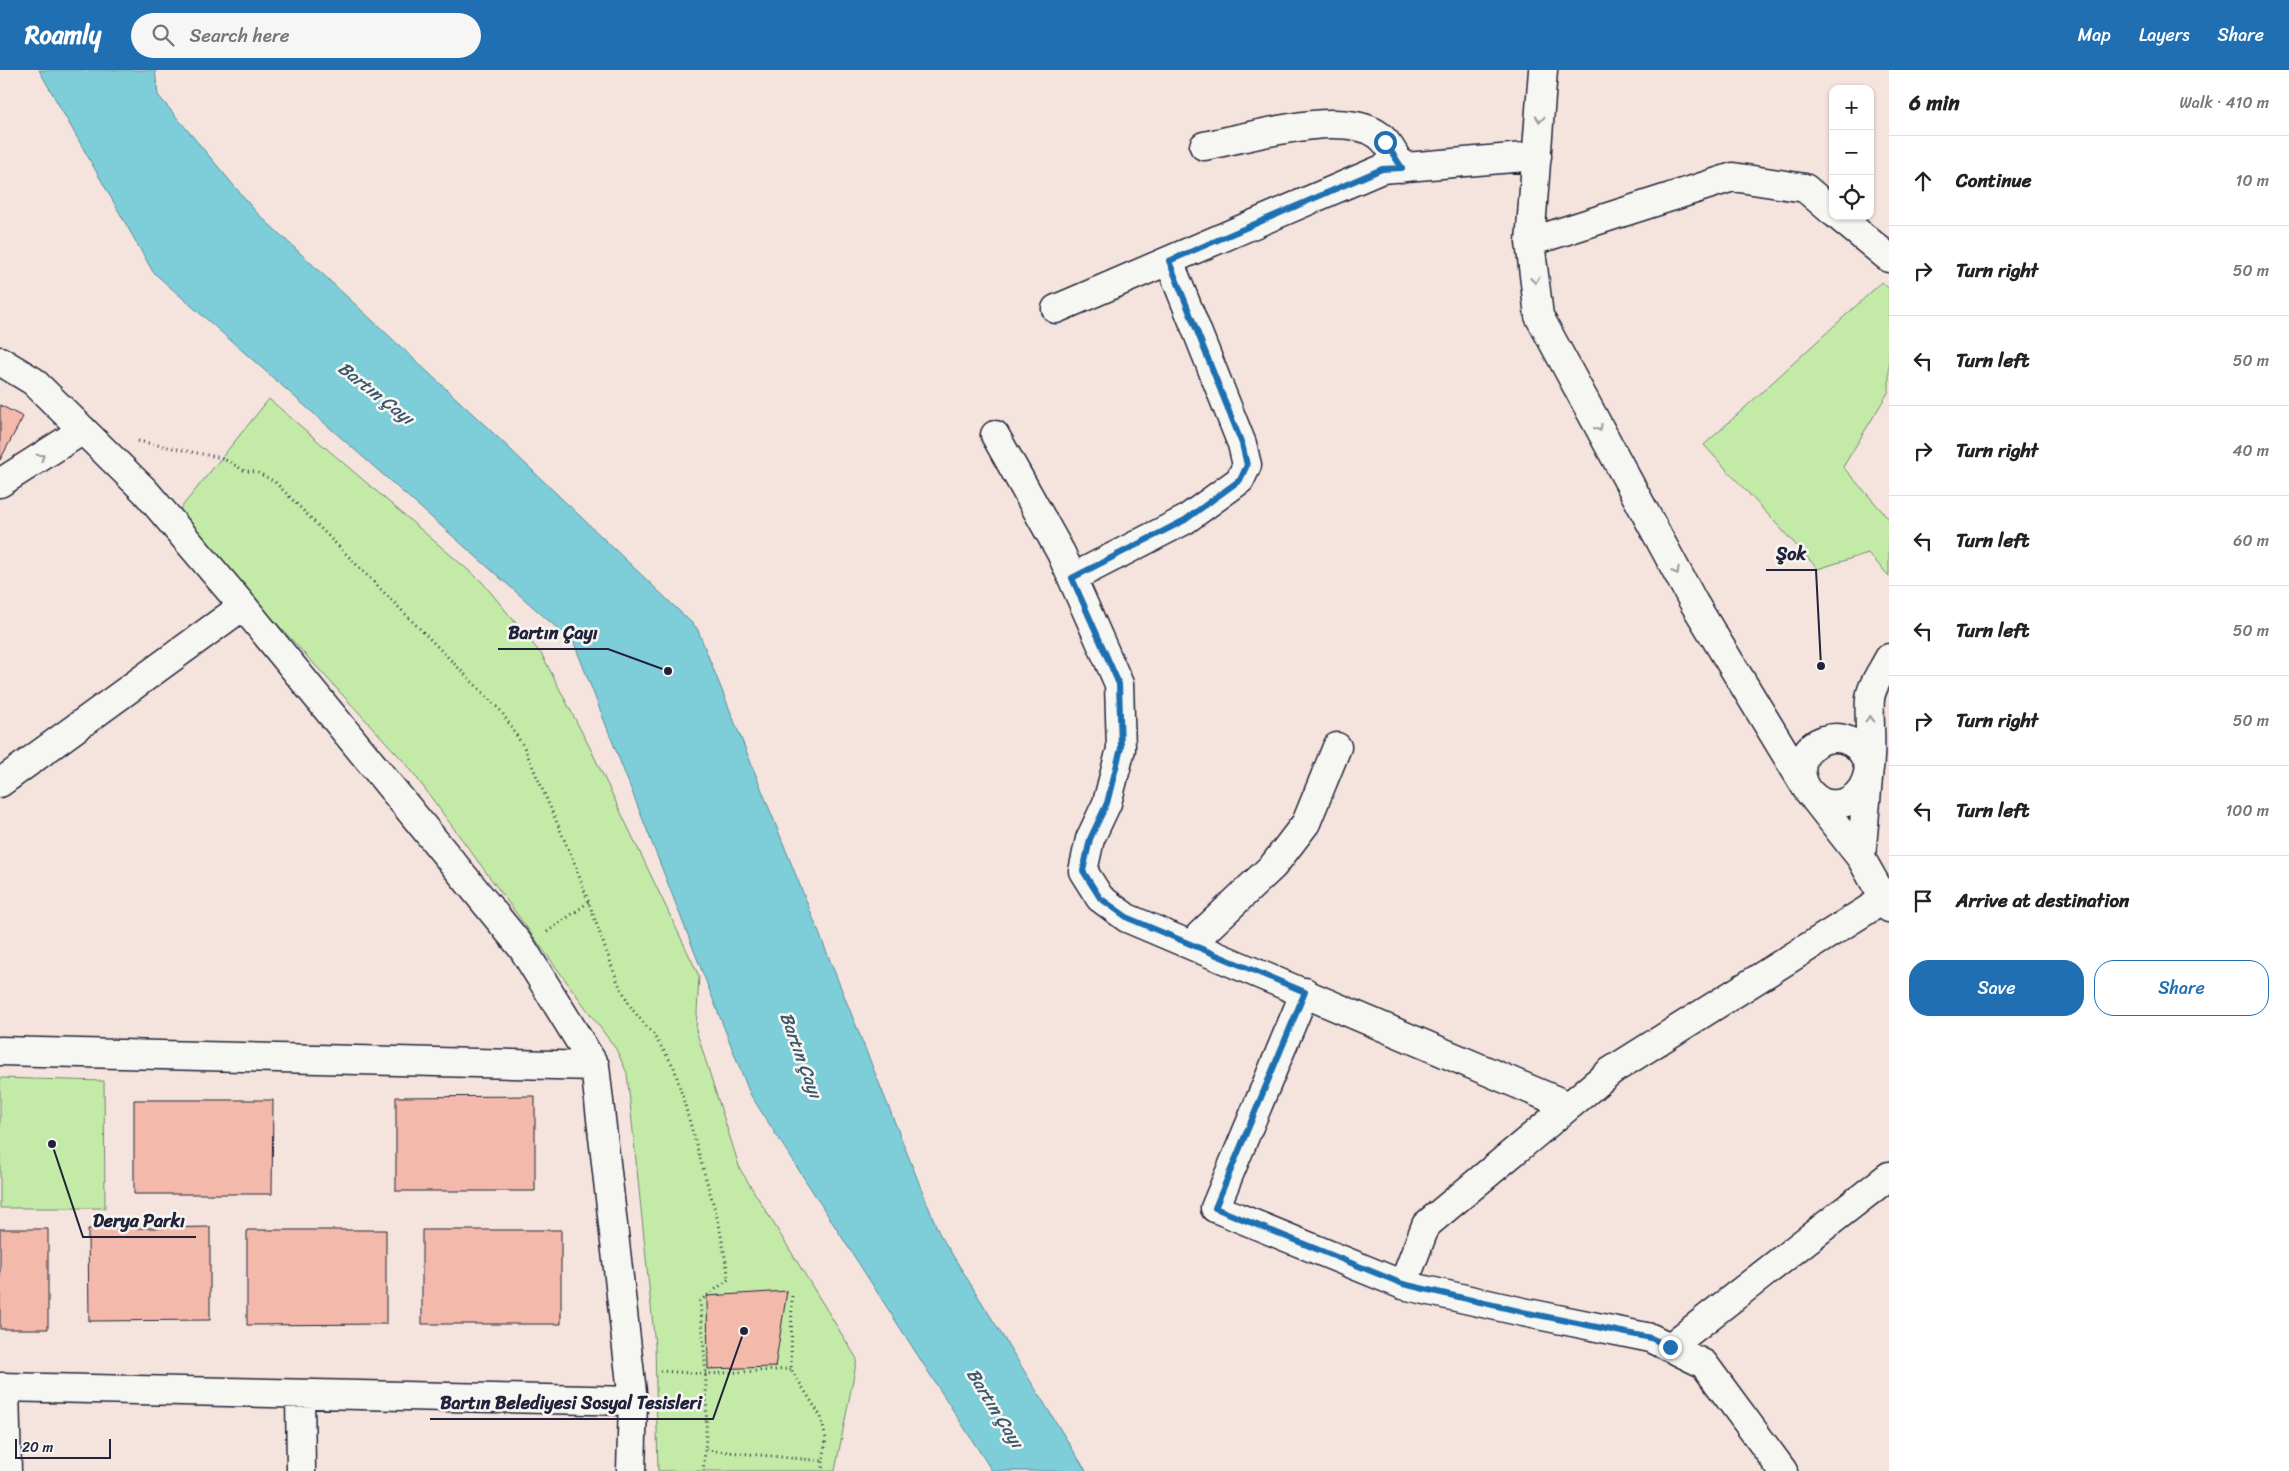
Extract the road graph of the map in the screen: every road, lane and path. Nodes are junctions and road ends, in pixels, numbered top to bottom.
1 (1543, 70) edge
2 (1204, 146) dead end
3 (1537, 156) junction
4 (1402, 168) junction
5 (1829, 209) edge
6 (1843, 220) edge
7 (1530, 242) junction
8 (1889, 258) edge
9 (1169, 261) junction
10 (1056, 309) dead end
11 (0, 361) edge
12 (83, 430) junction
13 (995, 435) dead end
14 (129, 439) dead end
15 (0, 483) edge
16 (1072, 578) junction
17 (243, 606) junction
18 (1889, 658) edge
19 (1338, 747) dead end
20 (1869, 767) junction
21 (0, 783) edge
22 (1806, 789) junction
23 (1862, 858) junction
24 (589, 902) junction
25 (1886, 904) edge
26 (1195, 946) junction
27 (522, 949) junction
28 (1305, 992) junction
29 (0, 1051) edge
30 (595, 1066) junction
31 (1569, 1106) junction
32 (1889, 1176) edge
33 (1403, 1284) junction
34 (792, 1296) dead end
35 (1670, 1347) junction
36 (791, 1369) junction
37 (630, 1371) junction
38 (706, 1374) junction
39 (2, 1387) edge
40 (300, 1394) junction
41 (633, 1401) junction
42 (706, 1450) junction
43 (824, 1460) junction
44 (7, 1471) edge
45 (301, 1471) edge
46 (631, 1471) edge
47 (703, 1471) edge
48 (822, 1471) edge
49 (1783, 1471) edge

1 -> 3 street
2 - 4 street
3 - 4 street
3 - 7 street
4 - 9 street
5 - 7 street
6 - 8 street
7 -> 22 street
9 - 10 street
9 - 16 street
11 - 12 street
15 -> 12 street
12 - 17 street
13 - 16 street
14 - 24 path
16 - 26 street
17 - 21 street
17 - 27 street
20 -> 18 street
19 - 26 street
20 - 22 street
20 - 22 street
20 - 23 street
22 - 23 street
23 - 25 street
24 - 27 path
24 - 38 path
25 - 31 street
26 - 28 street
27 - 30 street
28 - 31 street
28 - 33 street
29 - 30 street
30 - 37 street
31 - 33 street
32 - 35 street
33 - 35 street
34 - 36 path
35 - 49 street
36 - 38 path
36 - 43 path
37 - 38 path
37 - 41 street
38 - 42 path
39 - 40 street
39 - 44 street
40 - 41 street
40 - 45 street
41 - 46 street
42 - 43 path
42 - 47 path
43 - 48 path

